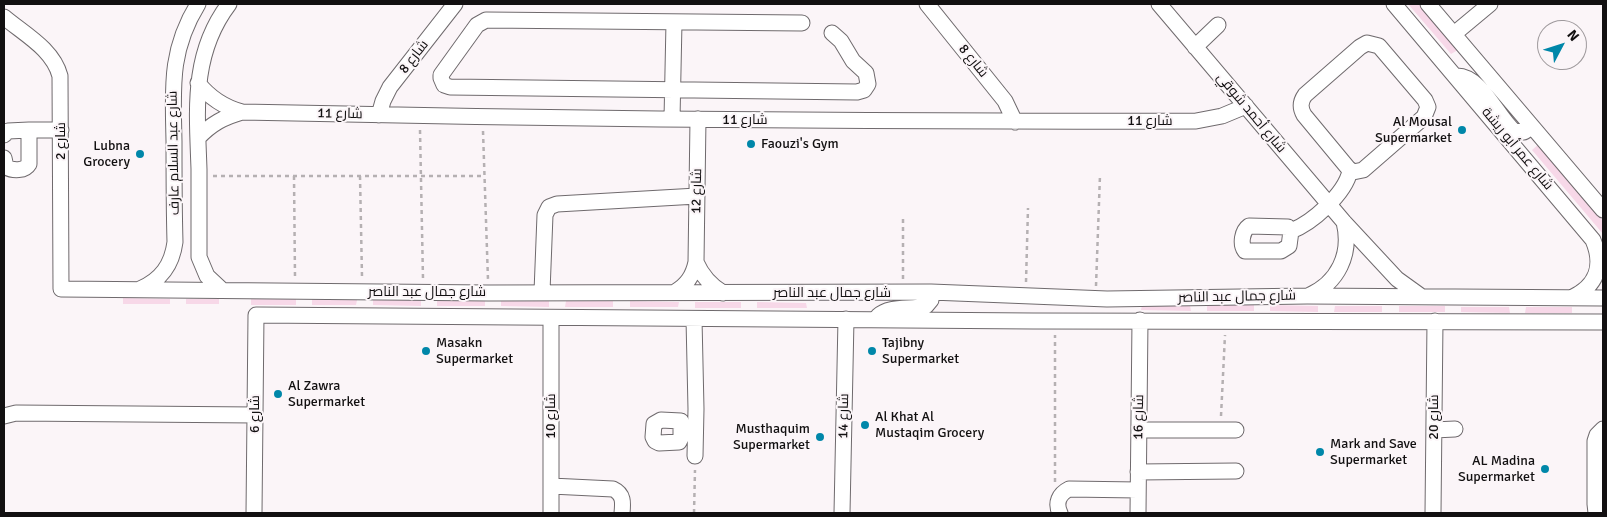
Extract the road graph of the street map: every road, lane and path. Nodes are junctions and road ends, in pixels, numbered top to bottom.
1 (198, 4) edge
2 (229, 4) edge
3 (456, 4) edge
4 (927, 4) edge
5 (1159, 4) edge
6 (1394, 4) edge
7 (1428, 4) edge
8 (1490, 4) edge
9 (4, 18) edge
10 (674, 22) junction
11 (802, 23) dead end
12 (1218, 25) dead end
13 (832, 33) dead end
14 (1454, 34) junction
15 (1195, 47) junction
16 (1456, 76) junction
17 (198, 83) junction
18 (673, 90) junction
19 (1246, 106) junction
20 (242, 112) junction
21 (379, 115) junction
22 (420, 116) junction
23 (483, 117) junction
24 (672, 119) junction
25 (698, 119) junction
26 (1015, 122) junction
27 (174, 126) junction
28 (1532, 126) junction
29 (29, 130) junction
30 (61, 130) junction
31 (4, 135) edge
32 (198, 138) junction
33 (4, 158) edge
34 (1350, 171) junction
35 (1100, 175) dead end
36 (199, 176) junction
37 (294, 176) junction
38 (360, 176) junction
39 (421, 176) junction
40 (485, 176) junction
41 (697, 196) junction
42 (199, 197) junction
43 (1329, 204) junction
44 (1028, 208) dead end
45 (1603, 210) edge
46 (903, 215) dead end
47 (1344, 222) junction
48 (1291, 231) dead end
49 (696, 262) junction
50 (60, 289) joint
51 (138, 290) junction
52 (222, 290) junction
53 (295, 291) junction
54 (362, 292) junction
55 (423, 292) junction
56 (542, 292) junction
57 (675, 292) junction
58 (903, 292) junction
59 (931, 292) junction
60 (488, 293) junction
61 (723, 293) junction
62 (1026, 296) junction
63 (1307, 296) junction
64 (1422, 297) junction
65 (1571, 298) junction
66 (1603, 298) edge
67 (1101, 299) junction
68 (256, 315) joint
69 (551, 318) junction
70 (694, 319) junction
71 (846, 319) junction
72 (875, 320) junction
73 (1140, 320) junction
74 (1225, 320) junction
75 (1034, 321) junction
76 (1056, 321) junction
77 (1434, 321) junction
78 (1603, 322) edge
79 (696, 409) junction
80 (255, 415) junction
81 (4, 416) edge
82 (681, 422) dead end
83 (1455, 429) dead end
84 (1603, 429) edge
85 (1139, 430) junction
86 (1220, 430) junction
87 (1236, 430) dead end
88 (1434, 430) junction
89 (696, 456) joint
90 (1138, 472) junction
91 (1236, 472) dead end
92 (551, 486) junction
93 (1138, 490) junction
94 (1065, 491) junction
95 (254, 513) edge
96 (551, 513) edge
97 (622, 513) edge
98 (694, 513) edge
99 (842, 513) edge
100 (1060, 513) edge
101 (1138, 513) edge
102 (1433, 513) edge
103 (1596, 513) edge

1 - 27 street, شارع عبد السلام عارف
2 - 17 street, شارع عبد السلام عارف
3 - 21 street, شارع 8
4 - 26 street, شارع 8
5 - 15 street, شارع أحمد شوقي
6 - 16 street, شارع عمر أبو ريشة
7 - 14 street, شارع عمر أبو ريشة
8 - 14 street
9 - 30 street, شارع 2
10 - 11 street
10 - 18 street
10 - 18 street
12 - 15 street
13 - 18 street
14 - 28 street, شارع عمر أبو ريشة
15 - 19 street, شارع أحمد شوقي
16 - 28 street
16 - 65 street, شارع عمر أبو ريشة
17 - 20 street, شارع 11
17 - 32 street, شارع عبد السلام عارف
18 - 24 street
19 - 26 street, شارع 11
19 - 43 street, شارع أحمد شوقي
20 - 21 street, شارع 11
20 - 32 street, شارع 11
21 - 22 street, شارع 11
22 - 23 street, شارع 11
22 - 39 path
23 - 24 street, شارع 11
23 - 40 path
24 - 25 street, شارع 11
25 - 26 street, شارع 11
25 - 41 street, شارع 12
27 - 42 street
27 - 51 street, شارع عبد السلام عارف
28 - 45 street, شارع عمر أبو ريشة
29 - 30 street
29 - 31 street
29 - 33 street
30 - 50 street, شارع 2
32 - 36 street, شارع عبد السلام عارف
34 - 34 street
34 - 43 street
35 - 67 path
36 - 37 path
36 - 42 street, شارع عبد السلام عارف
37 - 38 path
37 - 53 path
38 - 39 path
38 - 54 path
39 - 40 path
39 - 55 path
40 - 60 path
41 - 49 street, شارع 12
41 - 56 street
42 - 52 street, شارع عبد السلام عارف
43 - 47 street, شارع أحمد شوقي
43 - 48 street
44 - 62 path
46 - 58 path
47 - 63 street
47 - 64 street, شارع أحمد شوقي
49 - 57 street, شارع 12
49 - 61 street
50 - 51 street, شارع جمال عبد الناصر
51 - 52 street, شارع جمال عبد الناصر
52 - 53 street, شارع جمال عبد الناصر
53 - 54 street, شارع جمال عبد الناصر
54 - 55 street, شارع جمال عبد الناصر
55 - 60 street, شارع جمال عبد الناصر
56 - 57 street, شارع جمال عبد الناصر
56 - 60 street, شارع جمال عبد الناصر
57 - 61 street, شارع جمال عبد الناصر
58 - 59 street, شارع جمال عبد الناصر
58 - 61 street, شارع جمال عبد الناصر
59 - 62 street, شارع جمال عبد الناصر
59 - 72 street
62 - 67 street, شارع جمال عبد الناصر
63 - 64 street, شارع جمال عبد الناصر
63 - 67 street, شارع جمال عبد الناصر
64 - 65 street, شارع جمال عبد الناصر
65 - 66 street, شارع جمال عبد الناصر
67 - 75 street
68 - 69 street, شارع جمال عبد الناصر
68 - 80 street, شارع 6
69 - 70 street, شارع جمال عبد الناصر
69 - 92 street, شارع 10
70 - 71 street, شارع جمال عبد الناصر
70 - 79 street
71 - 72 street, شارع جمال عبد الناصر
71 - 99 street, شارع 14
72 - 75 street, شارع جمال عبد الناصر
73 - 74 street, شارع جمال عبد الناصر
73 - 76 street, شارع جمال عبد الناصر
73 - 85 street, شارع 16
74 - 77 street, شارع جمال عبد الناصر
74 - 86 path
75 - 76 street, شارع جمال عبد الناصر
76 - 94 path
77 - 78 street, شارع جمال عبد الناصر
77 - 88 street, شارع 20
79 - 82 street
79 - 89 street
80 - 81 street
80 - 95 street, شارع 6
83 - 88 street
84 - 103 street
85 - 86 street
85 - 90 street, شارع 16
86 - 87 street
88 - 102 street, شارع 20
89 - 98 path
90 - 91 street
90 - 93 street, شارع 16
92 - 96 street, شارع 10
92 - 97 street
93 - 94 street
93 - 101 street, شارع 16
94 - 100 street

